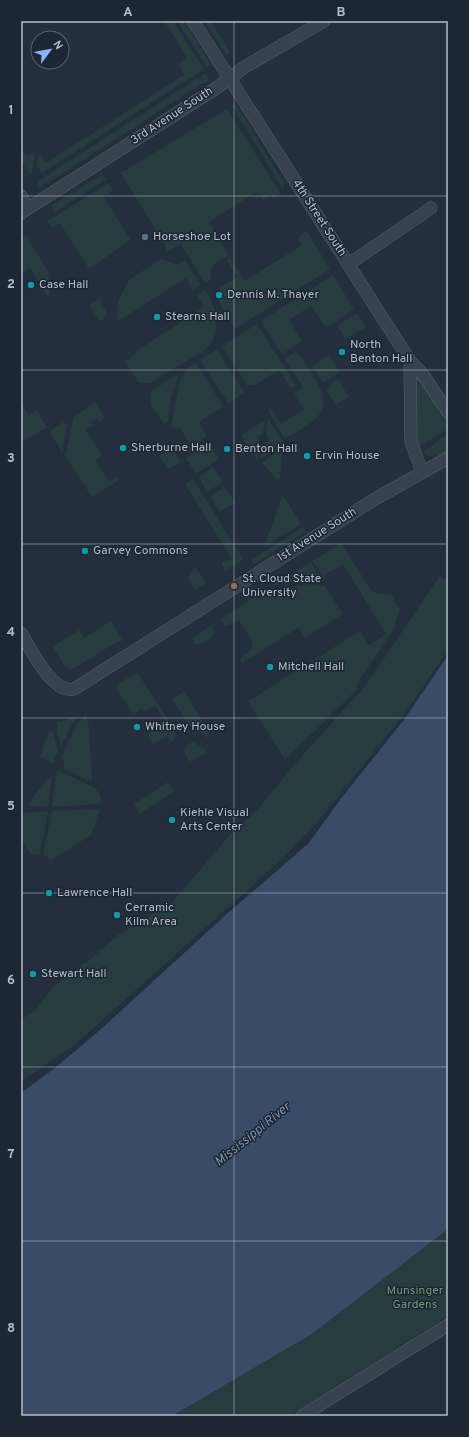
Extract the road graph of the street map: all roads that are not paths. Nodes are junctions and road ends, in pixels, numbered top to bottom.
1 (193, 21) edge
2 (324, 21) edge
3 (229, 78) junction
4 (21, 196) edge
5 (431, 208) dead end
6 (25, 210) edge
7 (349, 264) junction
8 (410, 361) junction
9 (448, 412) edge
10 (448, 458) edge
11 (422, 471) junction
12 (21, 633) edge
13 (448, 1325) edge
14 (302, 1416) edge

1 - 3 street, 4th Street South
2 - 3 street, 3rd Avenue South
3 - 6 street, 3rd Avenue South
3 - 7 street, 4th Street South
4 - 6 street
5 - 7 street
7 - 8 street, 4th Street South
8 - 9 street, 4th Street South
8 - 11 street
10 - 11 street, 1st Avenue South
11 - 12 street, 1st Avenue South
13 - 14 street

